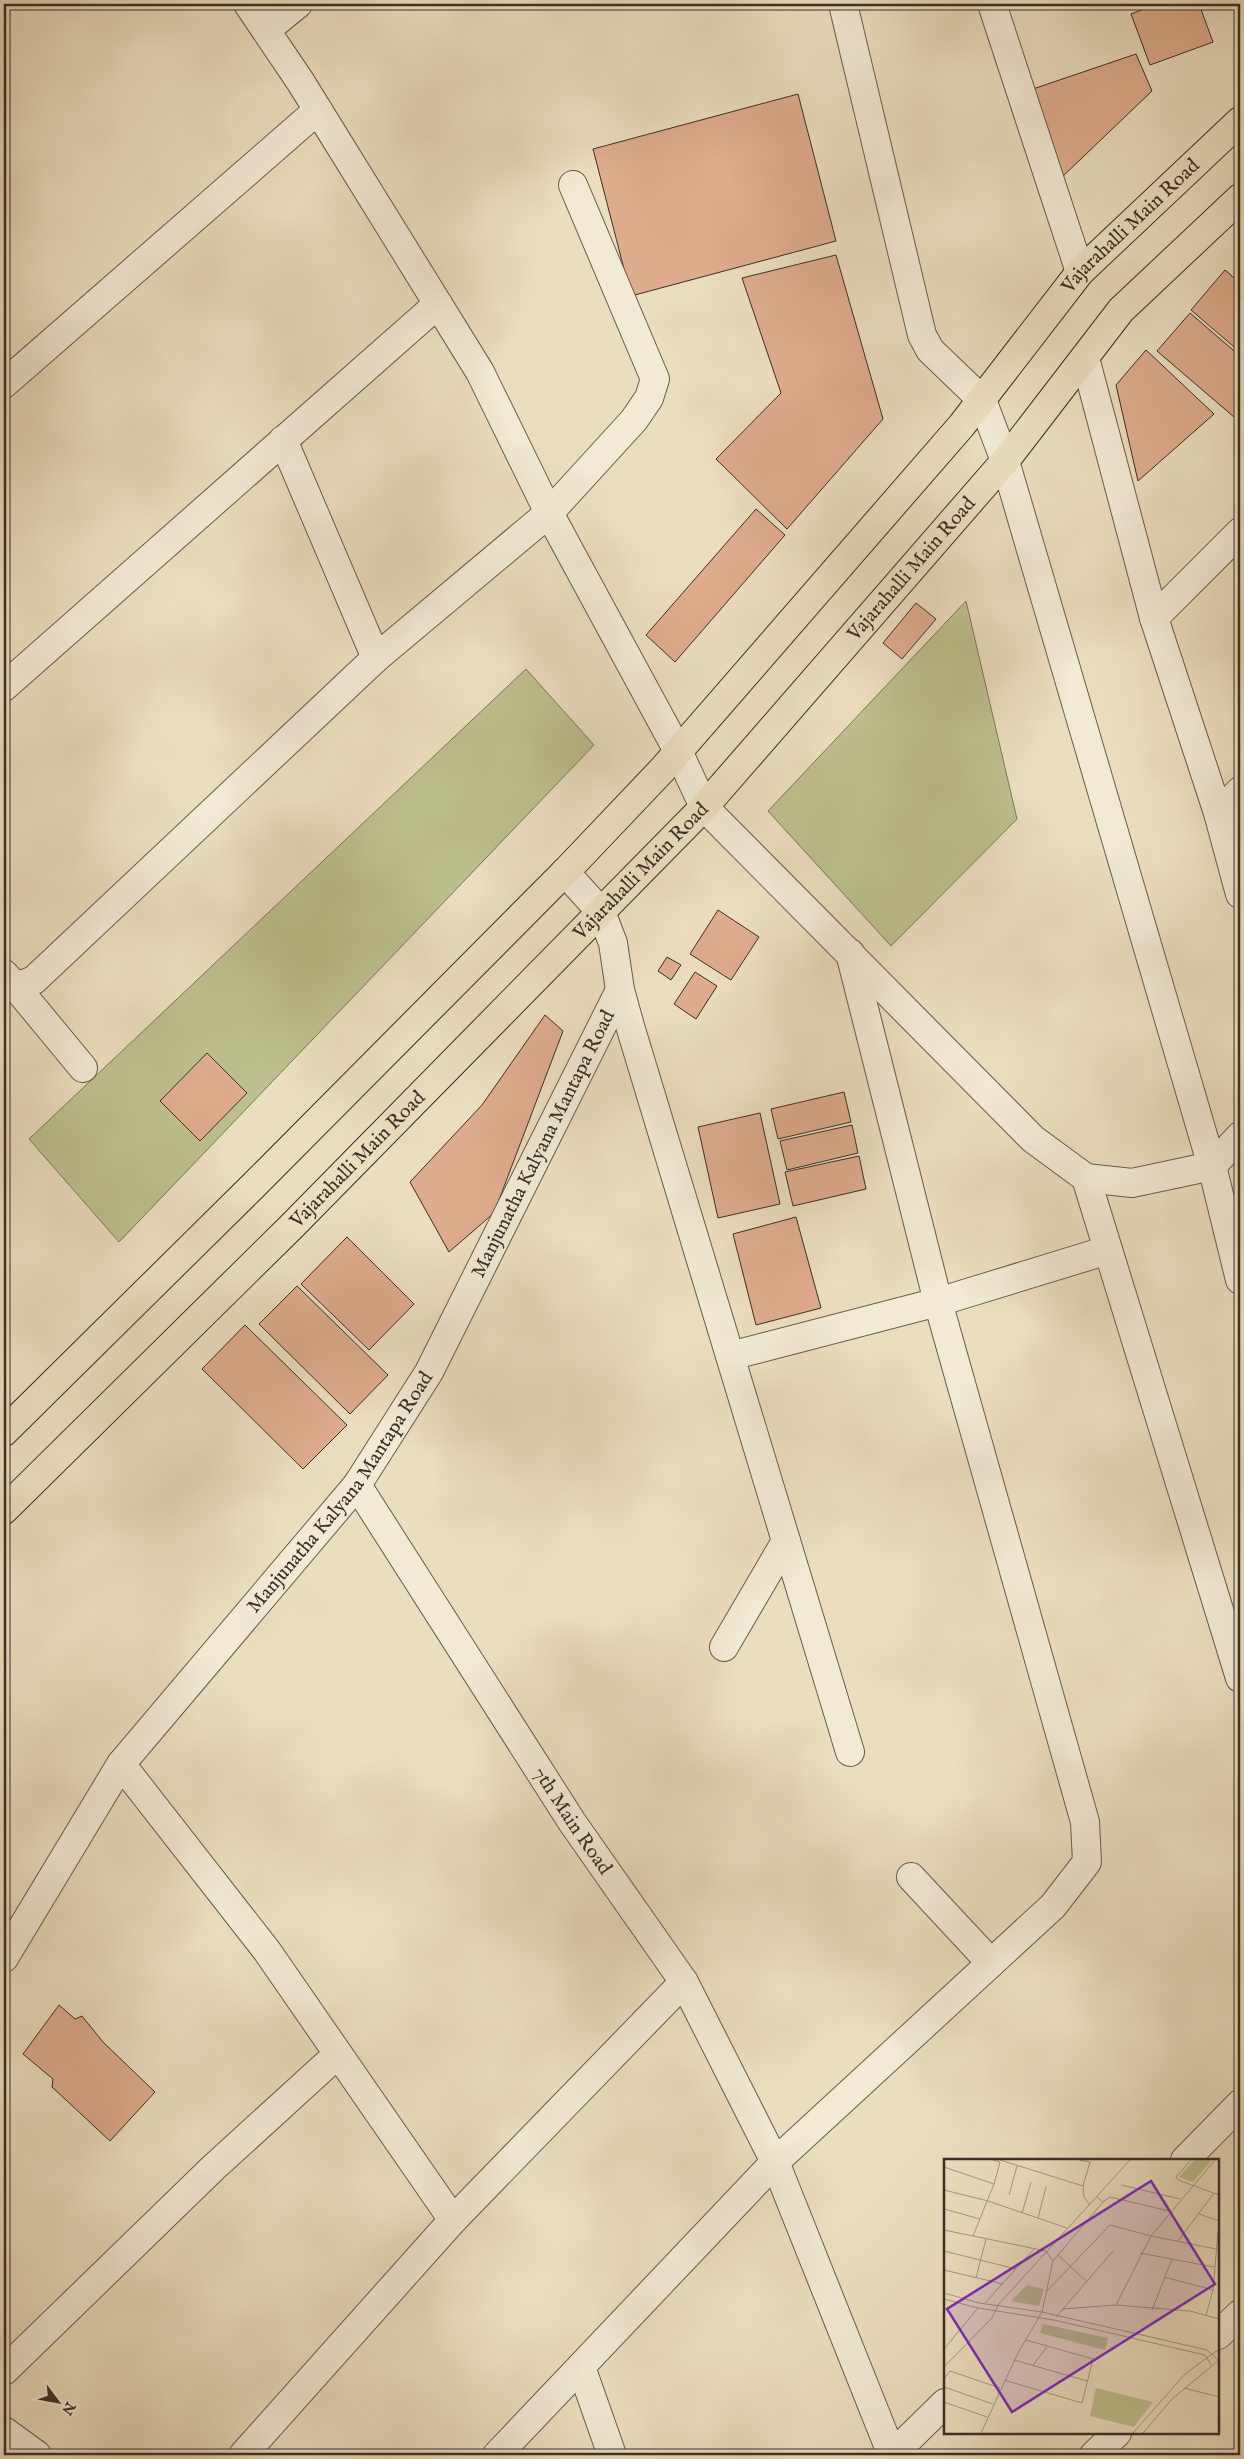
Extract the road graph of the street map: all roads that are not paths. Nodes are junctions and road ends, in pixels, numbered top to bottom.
1 (248, 4) edge
2 (298, 4) edge
3 (843, 4) edge
4 (992, 4) edge
5 (266, 30) junction
6 (318, 110) junction
7 (1240, 121) edge
8 (572, 185) dead end
9 (1240, 198) edge
10 (1080, 272) junction
11 (438, 304) junction
12 (1085, 358) junction
13 (4, 384) edge
14 (982, 400) junction
15 (283, 440) junction
16 (1005, 461) junction
17 (549, 513) junction
18 (1240, 532) edge
19 (1154, 618) junction
20 (376, 658) junction
21 (4, 687) edge
22 (678, 751) junction
23 (1240, 791) edge
24 (704, 807) junction
25 (1218, 813) junction
26 (565, 872) junction
27 (1240, 894) edge
28 (601, 912) junction
29 (850, 953) junction
30 (10, 981) edge
31 (620, 990) junction
32 (83, 1068) dead end
33 (1240, 1136) edge
34 (1212, 1166) junction
35 (1086, 1178) junction
36 (1108, 1250) junction
37 (1240, 1280) edge
38 (938, 1302) junction
39 (730, 1356) junction
40 (4, 1432) edge
41 (357, 1486) junction
42 (4, 1510) edge
43 (786, 1541) junction
44 (724, 1647) dead end
45 (1240, 1678) edge
46 (850, 1752) dead end
47 (121, 1764) junction
48 (912, 1877) dead end
49 (4, 1958) edge
50 (991, 1963) junction
51 (684, 1982) junction
52 (338, 2054) junction
53 (1240, 2104) edge
54 (1186, 2159) edge
55 (775, 2162) junction
56 (453, 2220) junction
57 (1240, 2314) edge
58 (1219, 2335) edge
59 (581, 2367) junction
60 (4, 2371) edge
61 (944, 2404) edge
62 (4, 2431) edge
63 (1116, 2434) edge
64 (37, 2455) edge
65 (243, 2455) edge
66 (497, 2455) edge
67 (612, 2455) edge
68 (892, 2455) edge
69 (1094, 2455) edge

1 - 5 street
2 - 5 street
3 - 14 street
4 - 10 street
5 - 6 street
6 - 11 street
6 - 13 street
7 - 10 main road, Vajarahalli Main Road
8 - 17 street
9 - 12 main road, Vajarahalli Main Road
10 - 14 main road, Vajarahalli Main Road
11 - 15 street
11 - 17 street
12 - 16 main road, Vajarahalli Main Road
12 - 19 street
14 - 16 street
14 - 22 main road, Vajarahalli Main Road
15 - 20 street
15 - 21 street
16 - 24 main road, Vajarahalli Main Road
16 - 34 street
17 - 20 street
17 - 22 street
18 - 19 street
19 - 25 street
20 - 30 street
22 - 24 street
22 - 26 main road, Vajarahalli Main Road
23 - 25 street
24 - 28 main road, Vajarahalli Main Road
24 - 29 street
25 - 27 street
26 - 28 street
26 - 40 main road, Vajarahalli Main Road
28 - 31 street
28 - 42 main road, Vajarahalli Main Road
29 - 35 street
29 - 38 street
30 - 32 street
31 - 39 street
31 - 41 street, Manjunatha Kalyana Mantapa Road
33 - 34 street
34 - 35 street
34 - 37 street
35 - 36 street
36 - 38 street
36 - 45 street
38 - 39 street
38 - 50 street
39 - 43 street
41 - 47 street, Manjunatha Kalyana Mantapa Road
41 - 51 street, 7th Main Road
43 - 44 street
43 - 46 street
47 - 49 street, Manjunatha Kalyana Mantapa Road
47 - 52 street
48 - 50 street
50 - 55 street
51 - 55 street, 7th Main Road
51 - 56 street
52 - 56 street
52 - 60 street
53 - 54 street
55 - 59 street
55 - 68 street, 7th Main Road
56 - 65 street
57 - 58 street
59 - 66 street
59 - 67 street
61 - 68 street
62 - 64 street
63 - 69 street

